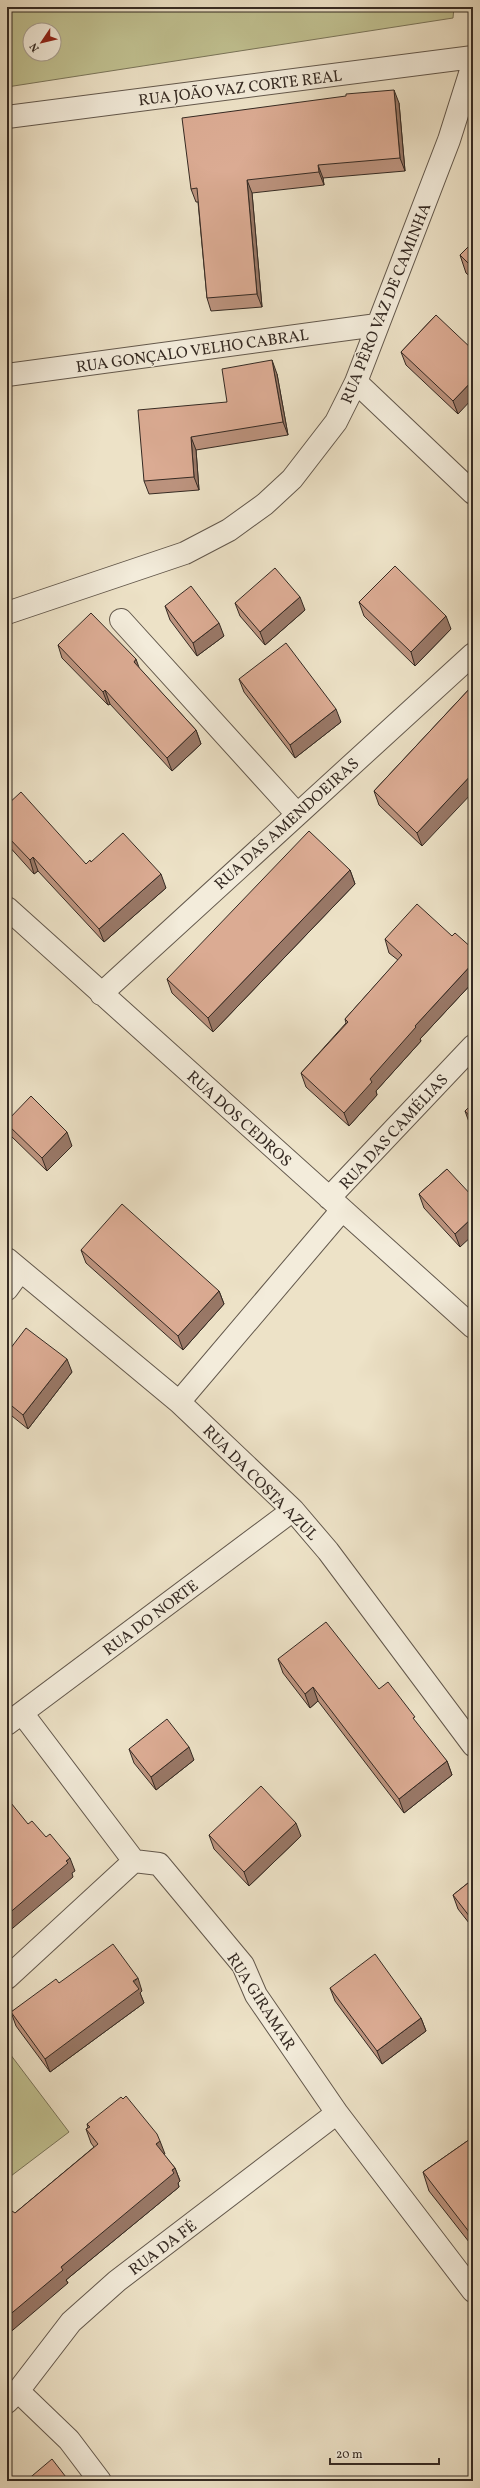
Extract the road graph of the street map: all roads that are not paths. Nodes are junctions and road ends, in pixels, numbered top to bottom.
1 (473, 57) edge
2 (473, 64) edge
3 (7, 117) edge
4 (377, 325) junction
5 (7, 375) edge
6 (356, 382) junction
7 (473, 493) edge
8 (7, 613) edge
9 (121, 620) dead end
10 (473, 654) edge
11 (296, 814) junction
12 (7, 908) edge
13 (101, 994) junction
14 (473, 1046) edge
15 (336, 1204) junction
16 (14, 1265) edge
17 (7, 1289) edge
18 (473, 1327) edge
19 (179, 1402) junction
20 (293, 1510) junction
21 (14, 1718) edge
22 (473, 1745) edge
23 (134, 1861) junction
24 (7, 1978) edge
25 (337, 2114) junction
26 (473, 2291) edge
27 (13, 2397) edge
28 (100, 2481) edge

1 - 3 street, RUA JOÃO VAZ CORTE REAL
2 - 4 street, RUA PÊRO VAZ DE CAMINHA
4 - 5 street, RUA GONÇALO VELHO CABRAL
4 - 6 street, RUA PÊRO VAZ DE CAMINHA
6 - 7 street
6 - 8 street, RUA PÊRO VAZ DE CAMINHA
9 - 11 street
10 - 11 street, RUA DAS AMENDOEIRAS
11 - 13 street, RUA DAS AMENDOEIRAS
12 - 13 street, RUA DOS CEDROS
13 - 15 street, RUA DOS CEDROS
14 - 15 street, RUA DAS CAMÉLIAS
15 - 18 street, RUA DOS CEDROS
15 - 19 street, RUA DAS CAMÉLIAS
16 - 17 street
16 - 19 street, RUA DA COSTA AZUL
19 - 20 street, RUA DA COSTA AZUL
20 - 21 street, RUA DO NORTE
20 - 22 street, RUA DA COSTA AZUL
21 - 23 street
23 - 24 street
23 - 25 street, RUA GIRAMAR
25 - 26 street, RUA GIRAMAR
25 - 27 street, RUA DA FÉ
27 - 28 street

